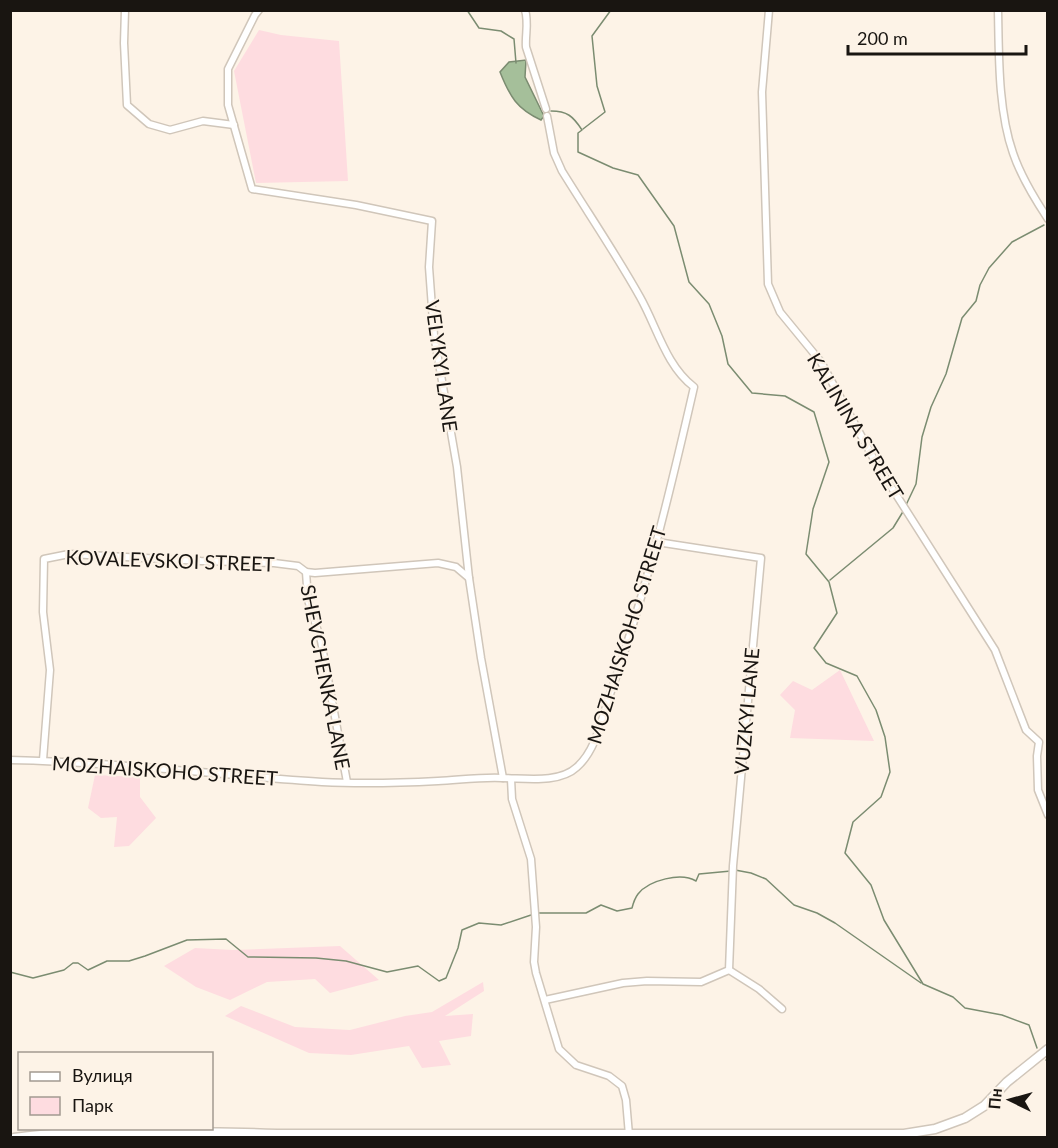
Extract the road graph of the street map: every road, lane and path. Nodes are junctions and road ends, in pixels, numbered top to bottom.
1 (125, 10) edge
2 (259, 10) edge
3 (525, 10) edge
4 (769, 10) edge
5 (998, 10) edge
6 (546, 109) dead end
7 (547, 116) dead end
8 (234, 125) junction
9 (1047, 219) edge
10 (657, 542) junction
11 (306, 572) junction
12 (469, 578) junction
13 (10, 760) edge
14 (43, 760) junction
15 (503, 777) junction
16 (511, 779) junction
17 (347, 782) junction
18 (1047, 815) edge
19 (729, 970) junction
20 (545, 1000) junction
21 (782, 1010) dead end
22 (1047, 1049) edge
23 (629, 1135) junction
24 (14, 1137) edge

1 - 8 street
2 - 8 street, VELYKYI LANE
3 - 6 street
4 - 18 street, KALININA STREET
5 - 9 street
7 - 10 street, MOZHAISKOHO STREET
8 - 12 street, VELYKYI LANE
10 - 16 street, MOZHAISKOHO STREET
10 - 19 street, VUZKYI LANE
11 - 12 street, KOVALEVSKOI STREET
11 - 14 street, KOVALEVSKOI STREET
11 - 17 street, SHEVCHENKA LANE
12 - 15 street, VELYKYI LANE
13 - 14 street, MOZHAISKOHO STREET
14 - 17 street, MOZHAISKOHO STREET
15 - 16 street, MOZHAISKOHO STREET
15 - 17 street, MOZHAISKOHO STREET
16 - 20 street
19 - 20 street
19 - 21 street
20 - 23 street
22 - 23 main road
23 - 24 main road

